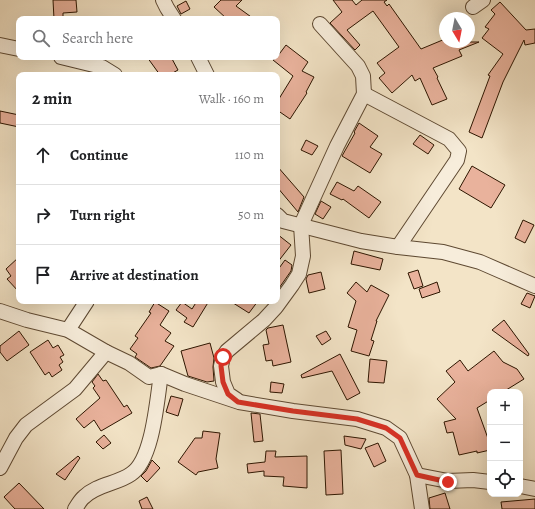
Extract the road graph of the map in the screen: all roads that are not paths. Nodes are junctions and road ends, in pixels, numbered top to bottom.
1 (163, 0) edge
2 (172, 16) edge
3 (320, 24) dead end
4 (0, 45) edge
5 (16, 48) edge
6 (73, 60) edge
7 (200, 60) edge
8 (110, 72) edge
9 (206, 72) edge
10 (364, 94) junction
11 (280, 218) edge
12 (300, 225) junction
13 (398, 247) junction
14 (535, 286) edge
15 (280, 302) edge
16 (85, 304) edge
17 (279, 304) edge
18 (0, 311) edge
19 (68, 330) junction
20 (106, 352) junction
21 (161, 374) junction
22 (238, 402) junction
23 (0, 468) edge
24 (417, 475) junction
25 (487, 482) edge
26 (523, 487) edge
27 (535, 489) edge
28 (75, 509) edge
29 (422, 509) edge

1 - 2 street
3 - 10 street
4 - 5 street
6 - 8 street
7 - 9 street
10 - 12 street
10 - 13 street
11 - 12 street
12 - 13 street
12 - 15 street
13 - 14 street
16 - 19 street
17 - 22 street
18 - 19 street
19 - 20 street
20 - 21 street
20 - 23 street
21 - 22 street
21 - 28 street
22 - 24 street
24 - 25 street
24 - 29 street
26 - 27 street

